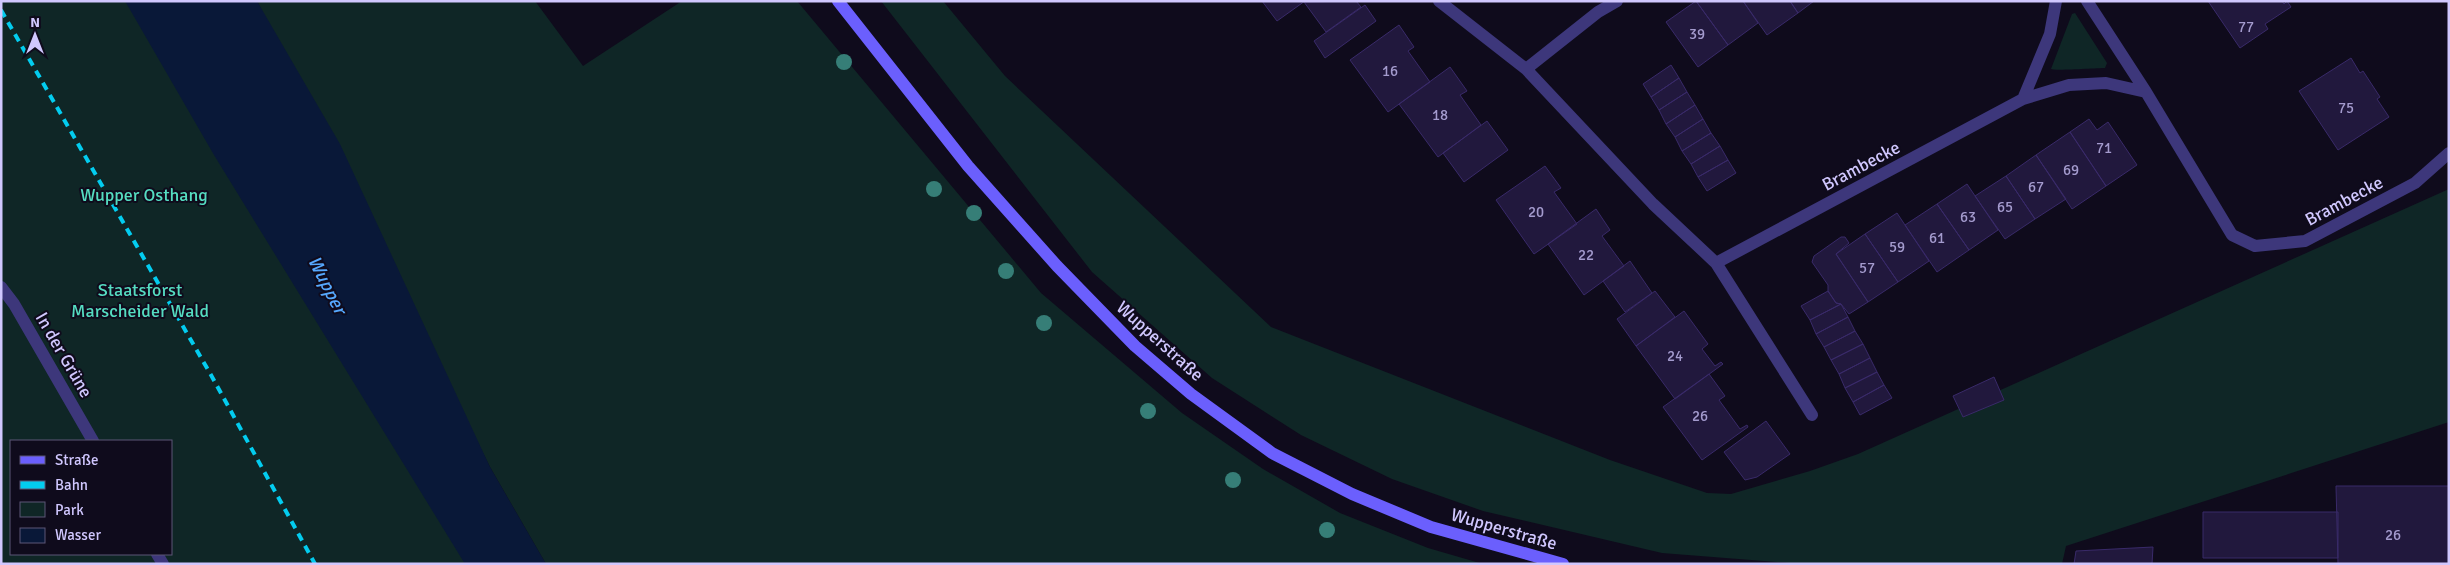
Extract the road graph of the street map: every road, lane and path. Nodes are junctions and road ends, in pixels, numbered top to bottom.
1 (838, 1) edge
2 (1439, 1) edge
3 (1617, 1) edge
4 (2056, 1) edge
5 (2087, 1) edge
6 (1526, 69) junction
7 (2146, 92) junction
8 (2023, 99) junction
9 (2449, 153) edge
10 (1716, 264) junction
11 (1, 288) edge
12 (1812, 414) dead end
13 (92, 440) edge
14 (1563, 564) edge

1 - 14 main road, Wupperstraße
2 - 6 street
3 - 6 street
4 - 8 street
5 - 7 street, Brambecke
6 - 10 street
7 - 8 street, Brambecke
7 - 9 street, Brambecke
8 - 10 street, Brambecke
10 - 12 street
11 - 13 street, In der Grüne

